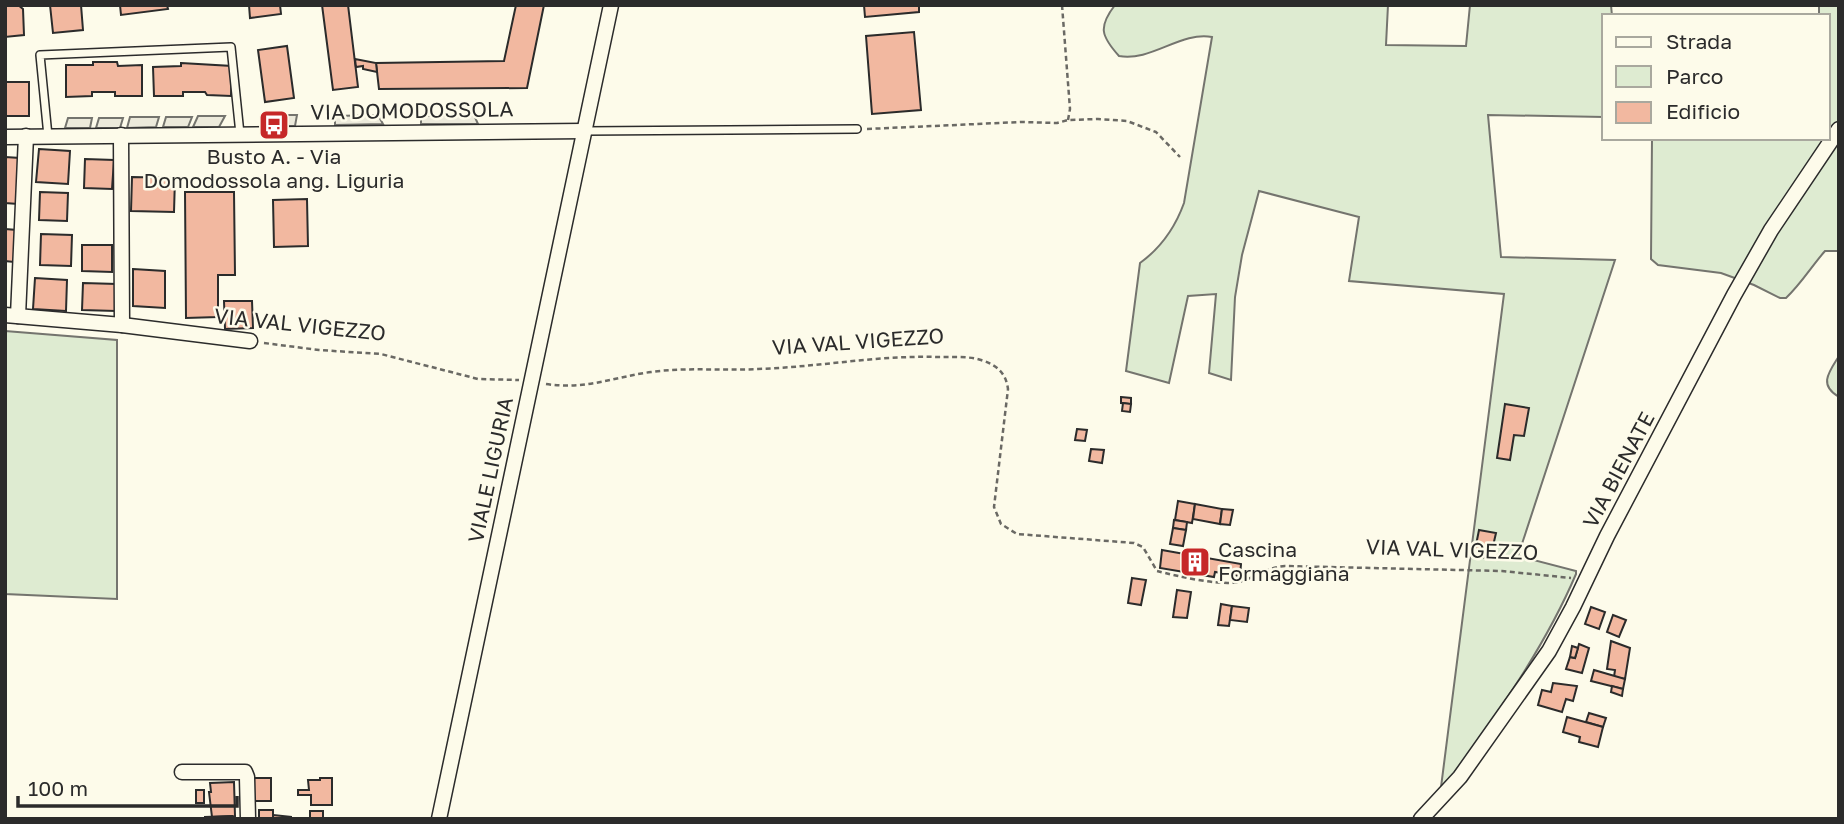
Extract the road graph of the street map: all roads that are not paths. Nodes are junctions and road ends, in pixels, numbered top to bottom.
1 (611, 5) edge
2 (857, 129) road end
3 (1839, 129) edge
4 (584, 131) junction
5 (240, 134) junction
6 (121, 135) junction
7 (26, 136) junction
8 (48, 136) junction
9 (5, 137) edge
10 (12, 316) edge
11 (122, 326) junction
12 (250, 341) road end
13 (182, 772) dead end
14 (248, 819) edge
15 (439, 819) edge
16 (1421, 819) edge

1 - 4 street, VIALE LIGURIA
2 - 4 lane
3 - 16 street, VIA BIENATE
4 - 5 street, VIA DOMODOSSOLA
4 - 15 street, VIALE LIGURIA
5 - 6 street, VIA DOMODOSSOLA
5 - 8 lane
6 - 8 street, VIA DOMODOSSOLA
6 - 11 street
7 - 8 street, VIA DOMODOSSOLA
7 - 9 street, VIA DOMODOSSOLA
7 - 10 street
10 - 11 street, VIA VAL VIGEZZO
11 - 12 street, VIA VAL VIGEZZO
13 - 14 street

